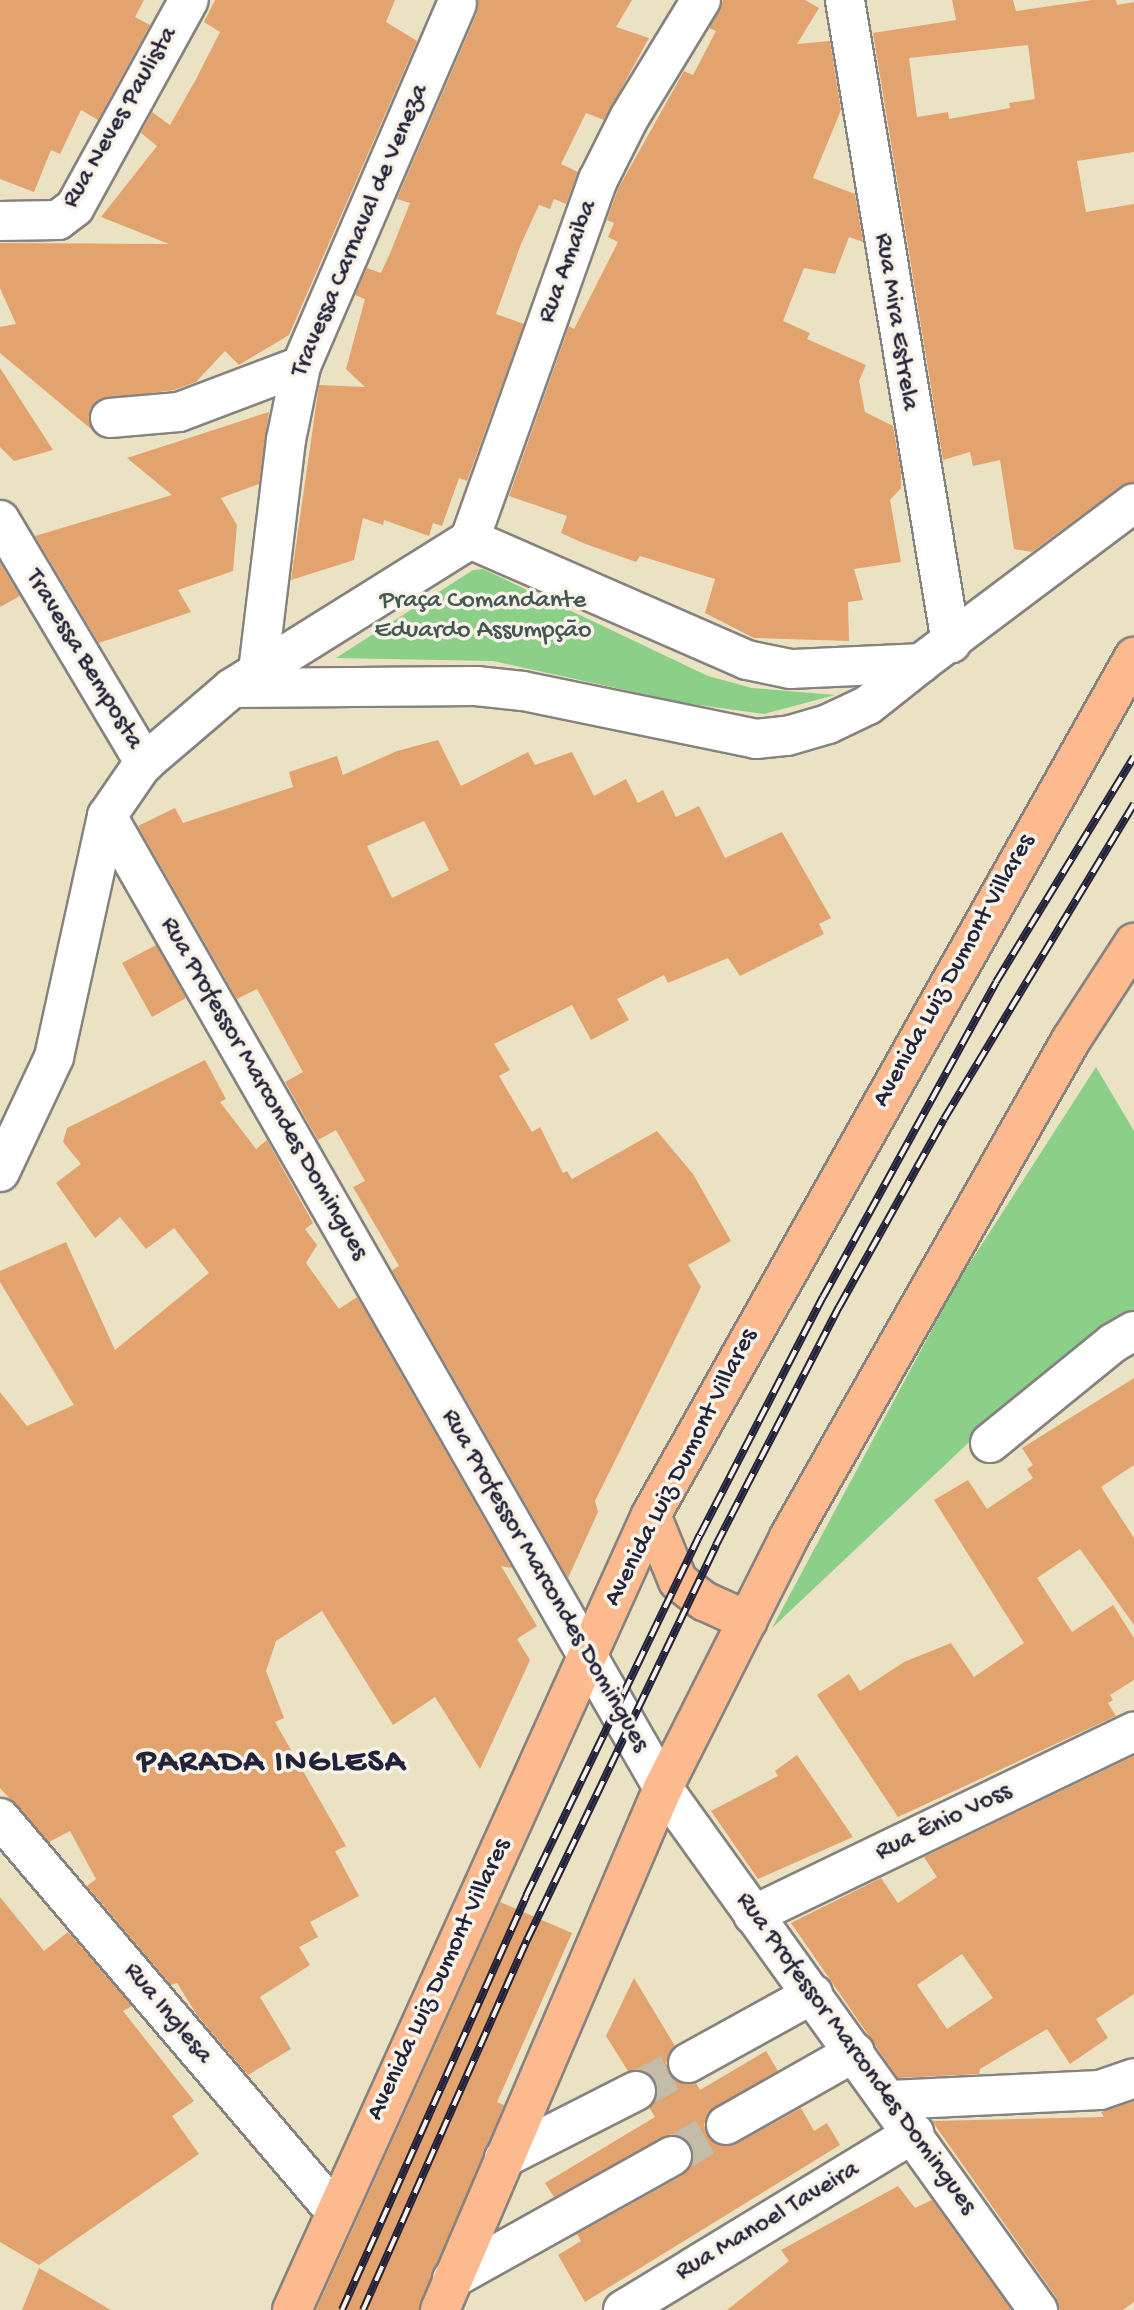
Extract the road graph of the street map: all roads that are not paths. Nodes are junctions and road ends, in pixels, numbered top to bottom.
1 (189, 0) edge
2 (701, 0) edge
3 (845, 0) edge
4 (457, 4) dead end
5 (0, 221) edge
6 (301, 366) junction
7 (110, 418) dead end
8 (1134, 503) edge
9 (0, 520) edge
10 (470, 539) junction
11 (936, 653) junction
12 (1134, 657) edge
13 (245, 680) junction
14 (145, 763) junction
15 (107, 816) junction
16 (1134, 943) edge
17 (0, 1172) edge
18 (1134, 1331) edge
19 (990, 1443) dead end
20 (652, 1515) junction
21 (748, 1621) junction
22 (588, 1659) junction
23 (1134, 1732) edge
24 (663, 1788) junction
25 (0, 1818) edge
26 (753, 1914) junction
27 (813, 1994) junction
28 (855, 2052) junction
29 (688, 2063) tunnel mouth
30 (1134, 2078) edge
31 (636, 2091) tunnel mouth
32 (889, 2099) junction
33 (726, 2125) tunnel mouth
34 (914, 2133) junction
35 (672, 2156) tunnel mouth
36 (504, 2158) junction
37 (334, 2210) junction
38 (446, 2295) edge
39 (292, 2310) edge
40 (623, 2310) edge
41 (1038, 2310) edge

1 - 5 street, Rua Neves Paulista
2 - 10 street, Rua Amaiba
3 - 11 street, Rua Mira Estrela
4 - 6 street, Travessa Carnaval de Veneza
6 - 7 street
6 - 13 street, Travessa Carnaval de Veneza
8 - 11 street
9 - 14 street, Travessa Bemposta
10 - 11 street
10 - 13 street
11 - 13 street
12 - 20 main road, Avenida Luiz Dumont Villares
13 - 14 street
14 - 15 street
15 - 17 street
15 - 22 street, Rua Professor Marcondes Domingues
16 - 21 main road
18 - 19 street
20 - 21 main road
20 - 22 main road, Avenida Luiz Dumont Villares
21 - 24 main road
22 - 24 street, Rua Professor Marcondes Domingues
22 - 37 main road, Avenida Luiz Dumont Villares
23 - 26 street, Rua Ênio Voss
24 - 26 street, Rua Professor Marcondes Domingues
24 - 36 main road
25 - 37 street, Rua Inglesa
26 - 27 street, Rua Professor Marcondes Domingues
27 - 28 street, Rua Professor Marcondes Domingues
27 - 29 street
28 - 32 street, Rua Professor Marcondes Domingues
28 - 33 street
30 - 32 street
31 - 36 street
32 - 34 street, Rua Professor Marcondes Domingues
34 - 40 street, Rua Manoel Taveira
34 - 41 street, Rua Professor Marcondes Domingues
35 - 38 street
36 - 38 main road
37 - 39 main road, Avenida Luiz Dumont Villares

